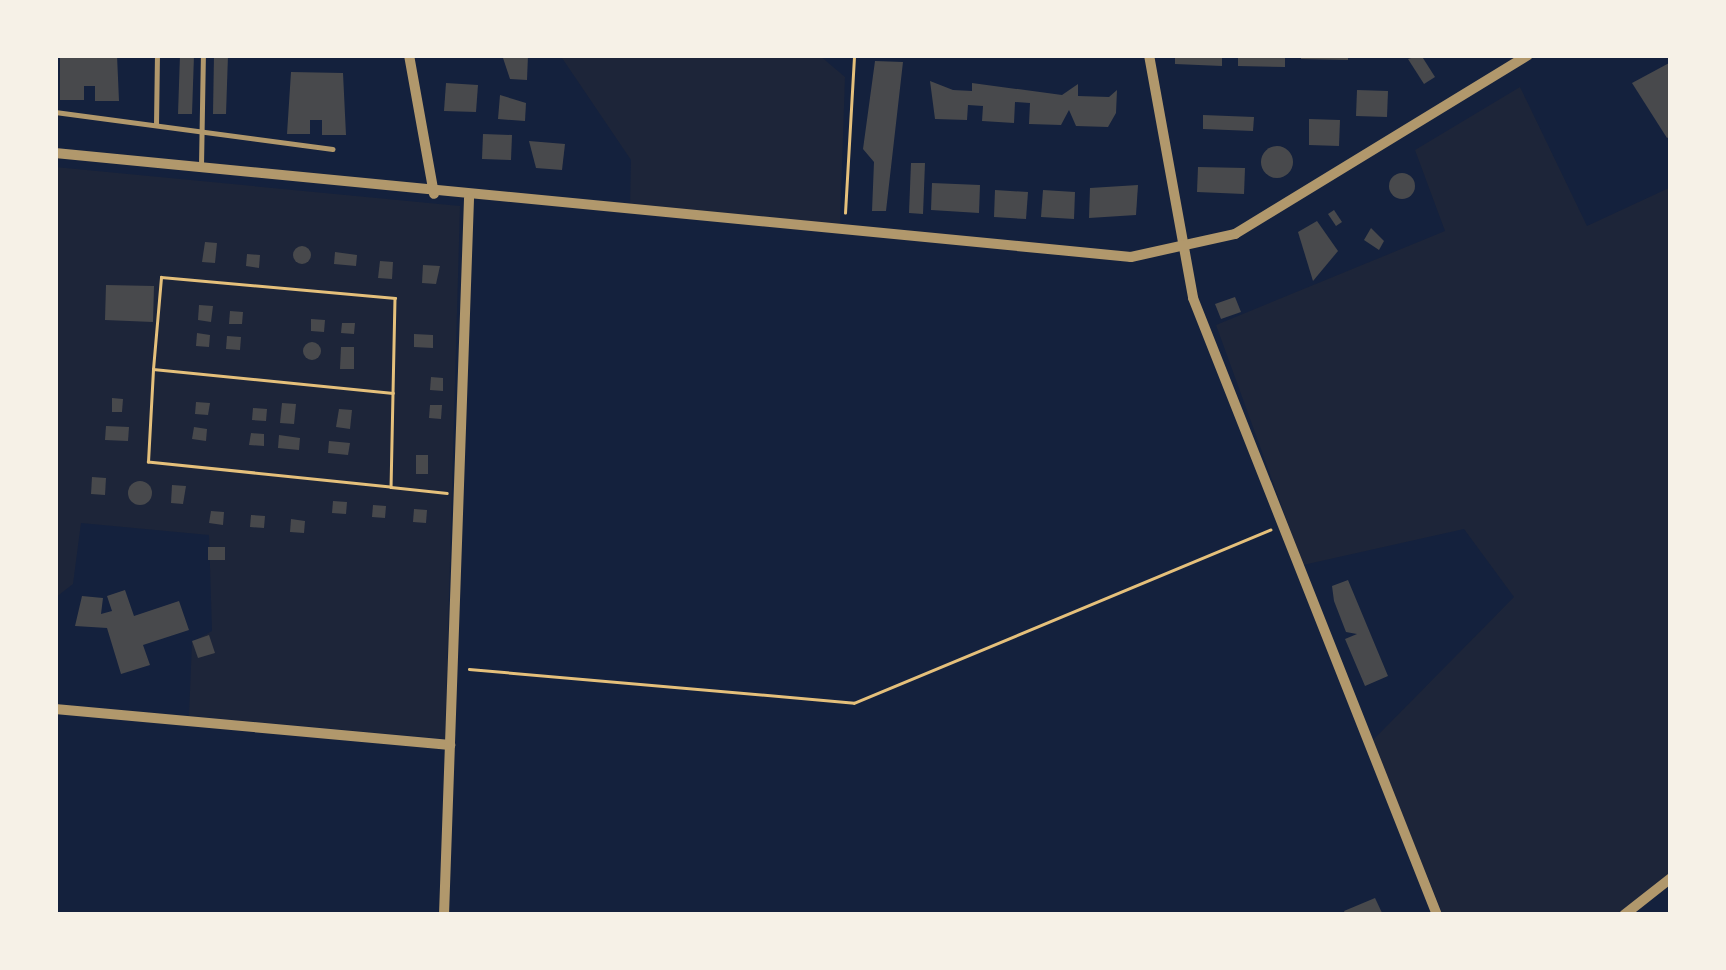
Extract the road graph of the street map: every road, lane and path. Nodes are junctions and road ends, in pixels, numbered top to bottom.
1 (157, 55) edge
2 (204, 55) edge
3 (409, 55) edge
4 (854, 55) edge
5 (1150, 55) edge
6 (1528, 55) edge
7 (55, 112) edge
8 (156, 125) junction
9 (202, 134) junction
10 (334, 149) dead end
11 (55, 153) edge
12 (201, 168) junction
13 (434, 194) junction
14 (469, 198) junction
15 (844, 235) junction
16 (1181, 250) junction
17 (153, 370) junction
18 (394, 393) junction
19 (392, 487) junction
20 (458, 494) junction
21 (1276, 528) dead end
22 (452, 667) junction
23 (55, 709) edge
24 (450, 745) junction
25 (1671, 878) edge
26 (444, 915) edge
27 (1437, 915) edge
28 (1624, 915) edge

1 - 8 lane
2 - 9 lane
3 - 13 street
4 - 15 path
5 - 16 street
6 - 16 street
7 - 8 lane
8 - 9 lane
9 - 10 lane
9 - 12 lane
11 - 12 street
12 - 13 street
13 - 14 street
14 - 15 street
14 - 20 street
15 - 16 street
16 - 27 street
17 - 18 path
17 - 18 path
17 - 19 path
18 - 19 path
19 - 20 path
20 - 22 street
21 - 22 path
22 - 24 street
23 - 24 street
24 - 26 street
25 - 28 street

